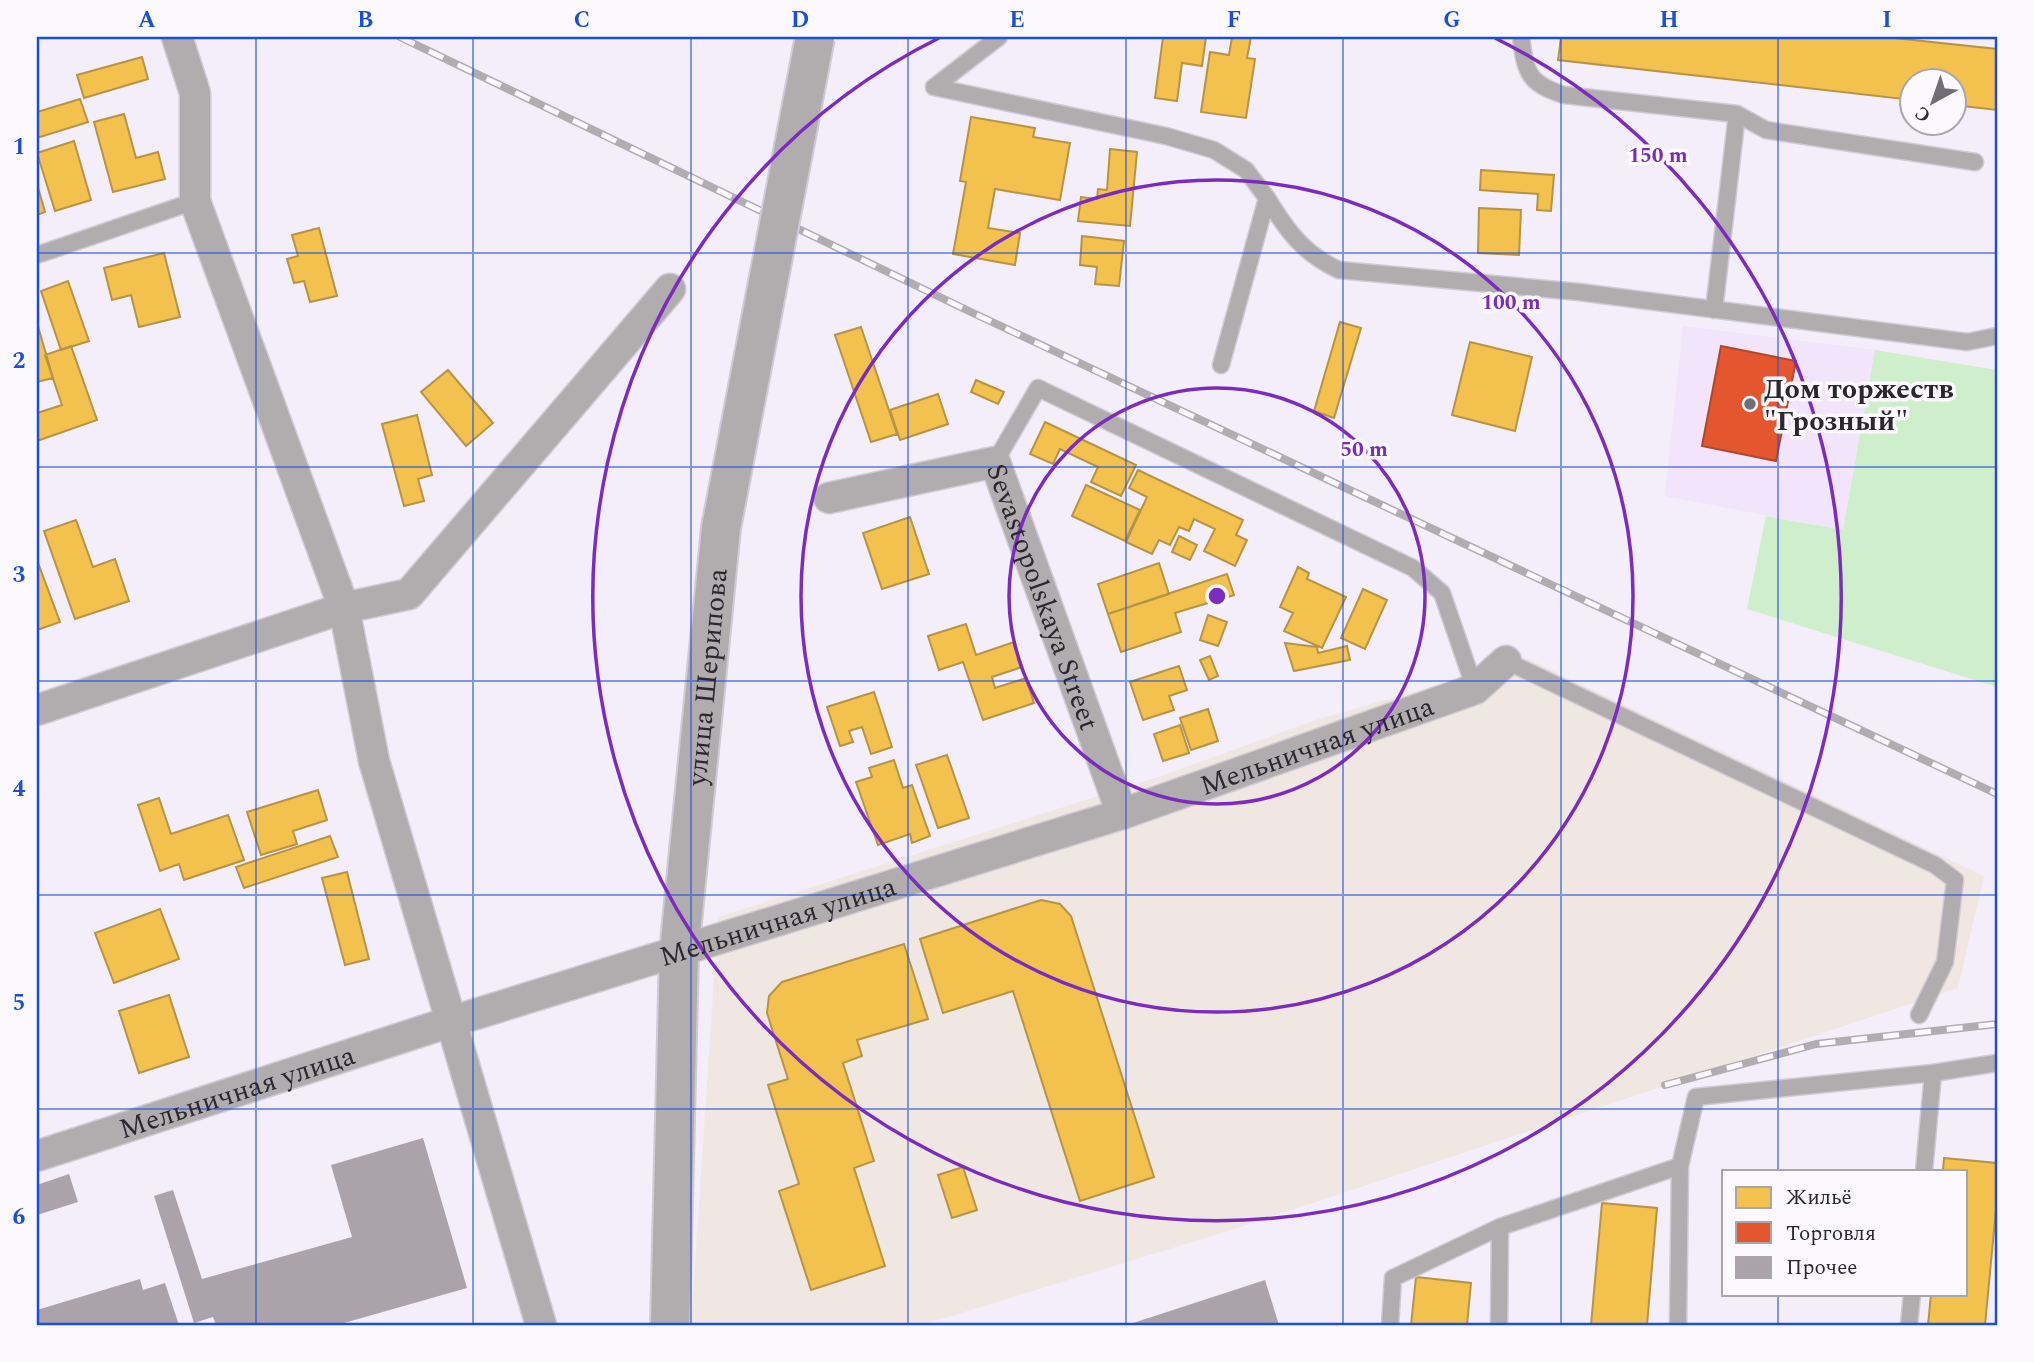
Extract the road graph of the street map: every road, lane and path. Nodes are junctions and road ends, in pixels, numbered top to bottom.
1 (177, 37) edge
2 (815, 37) edge
3 (999, 37) edge
4 (1521, 37) edge
5 (1737, 114) junction
6 (1975, 162) dead end
7 (1267, 198) junction
8 (195, 201) junction
9 (37, 255) edge
10 (670, 289) dead end
11 (1714, 310) junction
12 (1997, 336) edge
13 (1221, 365) dead end
14 (995, 462) junction
15 (829, 498) dead end
16 (344, 608) junction
17 (1506, 661) joint
18 (1475, 689) junction
19 (37, 710) edge
20 (1122, 814) junction
21 (679, 953) junction
22 (1919, 1014) dead end
23 (450, 1022) junction
24 (1997, 1063) edge
25 (1933, 1073) junction
26 (37, 1156) edge
27 (1680, 1166) junction
28 (1924, 1170) edge
29 (1500, 1227) junction
30 (1912, 1296) edge
31 (541, 1325) edge
32 (670, 1325) edge
33 (1390, 1325) edge
34 (1499, 1325) edge
35 (1678, 1325) edge
36 (1909, 1325) edge

1 - 8 street
2 - 21 main road, улица Шерипова, bridge
3 - 7 lane
4 - 5 lane
5 - 6 lane
5 - 11 lane
7 - 11 lane
7 - 13 lane
8 - 9 lane
8 - 16 street
10 - 16 street
11 - 12 lane
14 - 15 street, Sevastopolskaya Street
14 - 18 lane
14 - 20 street, Sevastopolskaya Street
16 - 19 street
16 - 23 street
17 - 18 street, Мельничная улица
17 - 22 lane
18 - 20 street, Мельничная улица
20 - 21 street, Мельничная улица
21 - 23 street, Мельничная улица
21 - 32 main road, улица Шерипова
23 - 26 street, Мельничная улица
23 - 31 street
24 - 25 lane
25 - 27 lane
25 - 28 lane
27 - 29 lane
27 - 35 lane
29 - 33 lane
29 - 34 lane
30 - 36 lane

